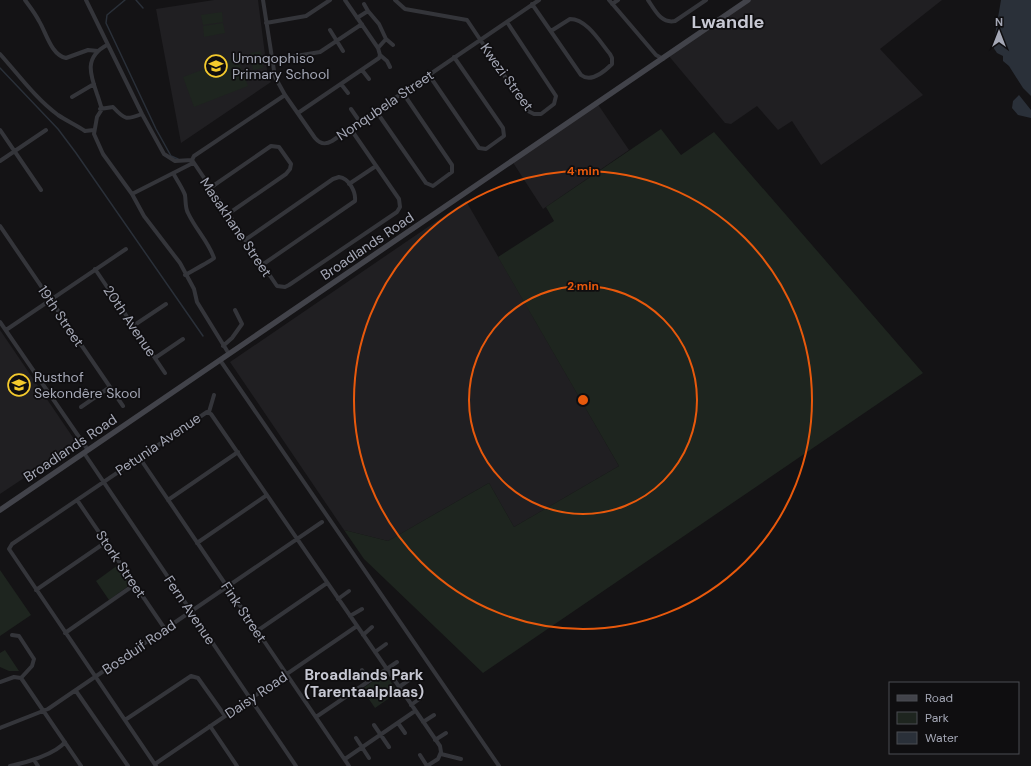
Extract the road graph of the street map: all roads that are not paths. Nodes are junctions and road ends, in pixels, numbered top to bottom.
1 (25, 0) edge
2 (86, 0) edge
3 (263, 0) edge
4 (330, 0) edge
5 (345, 0) edge
6 (395, 0) edge
7 (538, 0) edge
8 (618, 0) edge
9 (648, 0) edge
10 (706, 0) edge
11 (748, 0) edge
12 (611, 2) edge
13 (699, 2) edge
14 (364, 4) dead end
15 (532, 4) junction
16 (368, 11) junction
17 (357, 18) junction
18 (506, 22) junction
19 (266, 23) junction
20 (362, 24) junction
21 (330, 30) dead end
22 (551, 31) junction
23 (386, 39) junction
24 (480, 39) junction
25 (337, 42) junction
26 (107, 45) junction
27 (393, 45) dead end
28 (378, 48) junction
29 (98, 51) junction
30 (343, 51) dead end
31 (0, 54) edge
32 (380, 57) junction
33 (454, 57) junction
34 (663, 59) junction
35 (272, 60) junction
36 (390, 66) dead end
37 (362, 70) junction
38 (429, 76) junction
39 (368, 80) dead end
40 (94, 84) junction
41 (341, 84) junction
42 (403, 93) junction
43 (348, 94) dead end
44 (284, 95) junction
45 (72, 97) dead end
46 (101, 109) junction
47 (351, 109) dead end
48 (376, 111) junction
49 (142, 114) junction
50 (298, 114) junction
51 (360, 122) junction
52 (350, 128) junction
53 (0, 130) edge
54 (46, 130) dead end
55 (94, 130) junction
56 (14, 151) junction
57 (0, 161) edge
58 (192, 162) junction
59 (376, 166) junction
60 (174, 173) junction
61 (349, 184) junction
62 (210, 188) junction
63 (41, 190) dead end
64 (132, 194) junction
65 (228, 214) junction
66 (0, 226) edge
67 (245, 240) junction
68 (126, 249) dead end
69 (262, 265) junction
70 (95, 270) junction
71 (185, 275) junction
72 (51, 300) junction
73 (166, 304) dead end
74 (235, 310) dead end
75 (0, 322) edge
76 (134, 326) junction
77 (6, 330) junction
78 (183, 338) dead end
79 (223, 346) junction
80 (229, 354) junction
81 (154, 358) junction
82 (220, 360) junction
83 (165, 373) dead end
84 (110, 387) junction
85 (214, 396) dead end
86 (123, 406) dead end
87 (81, 407) dead end
88 (209, 412) junction
89 (86, 452) junction
90 (238, 452) junction
91 (139, 457) junction
92 (103, 482) junction
93 (267, 495) junction
94 (76, 500) junction
95 (168, 500) junction
96 (0, 510) edge
97 (322, 522) dead end
98 (297, 539) junction
99 (106, 542) junction
100 (197, 543) junction
101 (327, 583) junction
102 (134, 585) junction
103 (227, 587) junction
104 (36, 590) junction
105 (349, 591) dead end
106 (338, 599) junction
107 (362, 609) dead end
108 (191, 611) junction
109 (350, 616) junction
110 (357, 626) junction
111 (372, 627) dead end
112 (165, 629) junction
113 (257, 631) junction
114 (65, 633) junction
115 (363, 634) junction
116 (12, 635) dead end
117 (386, 644) dead end
118 (375, 652) junction
119 (397, 662) dead end
120 (386, 669) junction
121 (362, 670) dead end
122 (286, 674) junction
123 (95, 677) junction
124 (21, 678) junction
125 (409, 680) dead end
126 (369, 681) junction
127 (0, 682) edge
128 (399, 687) junction
129 (76, 691) junction
130 (422, 697) dead end
131 (250, 698) junction
132 (411, 705) junction
133 (415, 711) junction
134 (44, 712) junction
135 (434, 715) dead end
136 (225, 716) junction
137 (316, 717) junction
138 (125, 720) junction
139 (423, 722) junction
140 (398, 723) junction
141 (374, 725) dead end
142 (210, 726) junction
143 (0, 728) edge
144 (405, 733) dead end
145 (446, 733) dead end
146 (381, 735) junction
147 (356, 738) dead end
148 (435, 740) junction
149 (65, 742) junction
150 (362, 747) junction
151 (389, 747) dead end
152 (441, 754) junction
153 (420, 755) dead end
154 (369, 758) dead end
155 (345, 759) junction
156 (461, 759) dead end
157 (34, 760) junction
158 (156, 765) edge
159 (430, 765) edge
160 (10, 766) edge
161 (38, 766) edge
162 (81, 766) edge
163 (128, 766) edge
164 (237, 766) edge
165 (296, 766) edge
166 (349, 766) edge
167 (499, 766) edge

1 - 29 street
2 - 26 street
3 - 19 street, Nonqubela Street
4 - 19 street
5 - 17 street
6 - 24 street
7 - 15 street, Nonqubela Street
8 - 12 street
9 - 13 street
10 - 13 street
11 - 34 main road, Broadlands Road
12 - 34 street
14 - 16 street
15 - 18 street, Nonqubela Street
15 - 22 street
16 - 17 street
16 - 23 street
17 - 20 street
18 - 24 street, Nonqubela Street
18 - 24 street, Kwezi Street
19 - 35 street, Nonqubela Street
20 - 25 street
20 - 28 street
21 - 25 street
22 - 22 street
23 - 27 street
23 - 28 street
24 - 33 street, Nonqubela Street
25 - 30 street
25 - 35 street
26 - 29 street
26 - 49 street
28 - 32 street
29 - 40 street
31 - 55 street
32 - 36 street
32 - 37 street
33 - 38 street, Nonqubela Street
33 - 38 street
34 - 80 main road, Broadlands Road
35 - 44 street, Nonqubela Street
37 - 39 street
37 - 41 street
38 - 42 street, Nonqubela Street
40 - 45 street
40 - 46 street
41 - 43 street
41 - 50 street
42 - 48 street, Nonqubela Street
42 - 48 street
44 - 50 street, Nonqubela Street
44 - 58 street
46 - 49 street
46 - 55 street
47 - 51 street
48 - 51 street, Nonqubela Street
49 - 58 street
50 - 52 street, Nonqubela Street
51 - 52 street, Nonqubela Street
52 - 59 street, Masakhane Street
53 - 56 street
54 - 56 street
55 - 64 street
56 - 57 street
56 - 63 street
58 - 60 street
58 - 62 street, Masakhane Street
59 - 61 street
59 - 69 street, Masakhane Street
60 - 64 street
60 - 71 street
61 - 67 street
61 - 69 street
62 - 65 street, Masakhane Street
62 - 65 street
64 - 71 street
65 - 67 street, Masakhane Street
66 - 72 street, 19th Street
67 - 69 street, Masakhane Street
68 - 70 street
70 - 72 street
70 - 76 street, 20th Avenue
71 - 79 street
72 - 77 street
72 - 84 street, 19th Street
73 - 76 street
74 - 79 street
75 - 77 street, Fern Avenue
76 - 81 street, 20th Avenue
77 - 89 street, Fern Avenue
78 - 81 street
79 - 80 street
80 - 82 main road, Broadlands Road
81 - 83 street, 20th Avenue
82 - 89 main road, Broadlands Road
82 - 167 street
84 - 86 street, 19th Street
84 - 87 street
85 - 88 street
88 - 90 street, Petunia Avenue
88 - 91 street, Petunia Avenue
89 - 92 street, Fern Avenue
89 - 96 main road, Broadlands Road
90 - 93 street, Petunia Avenue
90 - 95 street
91 - 92 street, Petunia Avenue
91 - 95 street, Fink Street
92 - 94 street, Petunia Avenue
92 - 108 street, Fern Avenue
93 - 98 street, Petunia Avenue
93 - 100 street
94 - 99 street, Stork Street
94 - 104 street, Petunia Avenue
95 - 100 street, Fink Street
97 - 98 street, Bosduif Road
98 - 101 street, Petunia Avenue
98 - 103 street, Bosduif Road
99 - 102 street, Stork Street
99 - 104 street
100 - 103 street, Fink Street
101 - 106 street, Petunia Avenue
101 - 113 street
102 - 112 street, Stork Street
102 - 114 street
103 - 108 street, Bosduif Road
103 - 113 street, Fink Street
104 - 114 street, Petunia Avenue
105 - 106 street
106 - 109 street, Petunia Avenue
107 - 109 street
108 - 112 street, Bosduif Road
108 - 131 street, Fern Avenue
109 - 110 street, Petunia Avenue
110 - 115 street, Petunia Avenue
110 - 122 street, Daisy Road
111 - 115 street
112 - 123 street, Bosduif Road
113 - 122 street, Fink Street
114 - 123 street, Petunia Avenue
115 - 118 street, Petunia Avenue
116 - 124 street
117 - 118 street
118 - 120 street, Petunia Avenue
119 - 120 street
120 - 126 street
120 - 128 street, Petunia Avenue
121 - 126 street
122 - 131 street, Daisy Road
122 - 137 street, Fink Street
123 - 129 street, Bosduif Road
123 - 138 street, Petunia Avenue
124 - 127 street
124 - 134 street
125 - 128 street
126 - 137 street
128 - 132 street, Petunia Avenue
129 - 134 street, Bosduif Road
129 - 163 street
130 - 132 street
131 - 136 street, Daisy Road
131 - 165 street, Fern Avenue
132 - 133 street, Petunia Avenue
133 - 139 street, Petunia Avenue
133 - 140 street
134 - 143 street, Bosduif Road
134 - 149 street
135 - 139 street
136 - 138 street
136 - 142 street, Daisy Road
137 - 155 street, Fink Street
138 - 158 street, Petunia Avenue
139 - 148 street, Petunia Avenue
140 - 144 street
140 - 146 street
141 - 146 street
142 - 158 street, Daisy Road
142 - 164 street
145 - 148 street
146 - 150 street
146 - 151 street
147 - 150 street
148 - 152 street, Petunia Avenue
149 - 157 street
149 - 162 street
150 - 154 street
150 - 155 street
152 - 156 street
152 - 159 street
153 - 159 street
155 - 166 street, Fink Street
157 - 160 street
157 - 161 street

